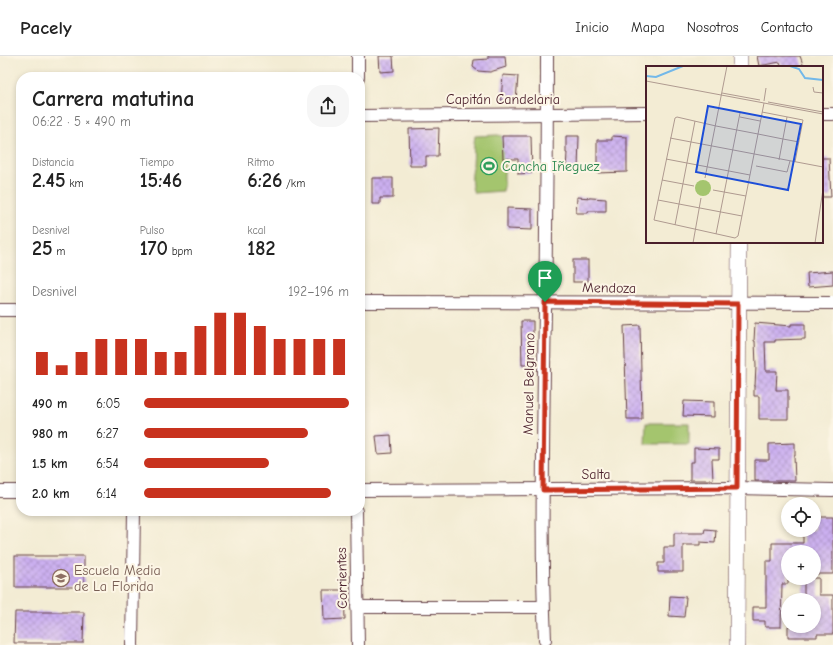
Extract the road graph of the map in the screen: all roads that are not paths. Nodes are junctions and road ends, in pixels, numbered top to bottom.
1 (358, 56) edge
2 (547, 56) edge
3 (358, 72) edge
4 (646, 113) edge
5 (547, 114) junction
6 (365, 116) edge
7 (739, 243) edge
8 (365, 302) edge
9 (545, 302) junction
10 (833, 303) edge
11 (738, 304) junction
12 (0, 310) edge
13 (16, 310) edge
14 (737, 488) junction
15 (365, 490) edge
16 (543, 490) junction
17 (833, 490) edge
18 (0, 491) edge
19 (16, 491) edge
20 (134, 516) edge
21 (356, 516) edge
22 (357, 607) junction
23 (543, 607) junction
24 (545, 640) dead end
25 (132, 645) edge
26 (358, 645) edge
27 (737, 645) edge

1 - 3 street
2 - 5 street, Manuel Belgrano
4 - 5 street, Capitán Candelaria
5 - 6 street, Capitán Candelaria
5 - 9 street, Manuel Belgrano
7 - 11 street
8 - 9 street, Mendoza
9 - 11 street, Mendoza
9 - 16 street, Manuel Belgrano
10 - 11 street, Mendoza
11 - 14 street
12 - 13 street
14 - 16 street, Salta
14 - 17 street, Salta
14 - 27 street
15 - 16 street, Salta
16 - 23 street, Manuel Belgrano
18 - 19 street
20 - 25 street
21 - 22 street, Corrientes
22 - 23 street
22 - 26 street, Corrientes
23 - 24 street, Manuel Belgrano

